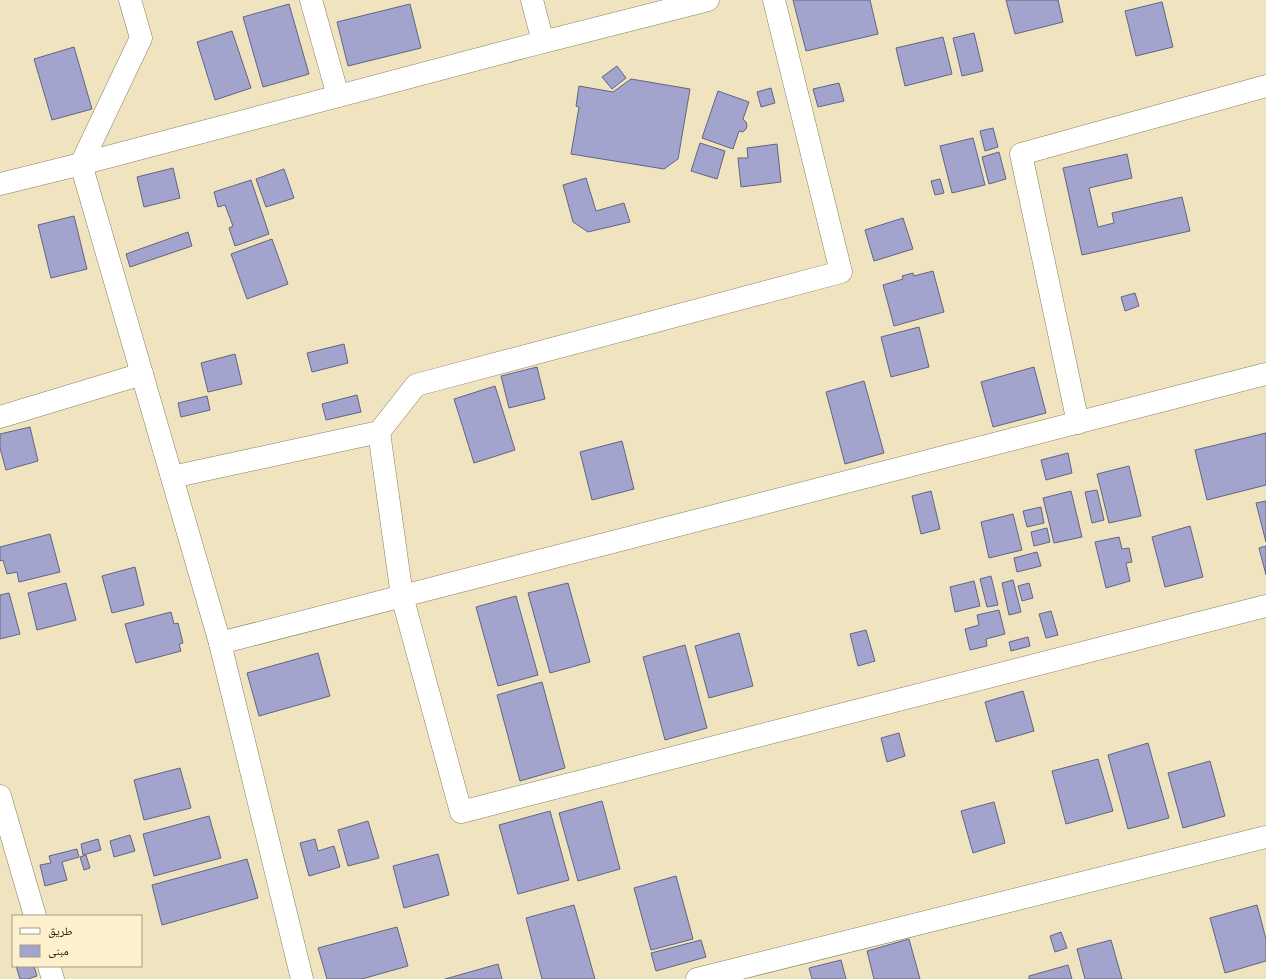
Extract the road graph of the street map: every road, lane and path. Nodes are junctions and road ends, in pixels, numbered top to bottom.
1 (130, 0) edge
2 (311, 0) edge
3 (532, 0) edge
4 (708, 0) edge
5 (774, 0) edge
6 (543, 42) junction
7 (1266, 86) edge
8 (338, 96) junction
9 (80, 164) junction
10 (0, 184) edge
11 (142, 374) junction
12 (1266, 374) edge
13 (0, 417) edge
14 (1078, 423) junction
15 (379, 432) junction
16 (172, 477) junction
17 (402, 596) junction
18 (1266, 606) edge
19 (220, 642) junction
20 (0, 796) edge
21 (1266, 837) edge
22 (35, 915) edge
23 (49, 967) edge
24 (53, 979) edge
25 (302, 979) edge
26 (697, 979) edge

1 - 9 street
2 - 8 street
3 - 6 street
4 - 6 street
5 - 15 street
6 - 8 street
7 - 14 street
8 - 9 street
9 - 10 street
9 - 11 street
11 - 13 street
11 - 16 street
12 - 14 street
14 - 17 street
15 - 16 street
15 - 17 street
16 - 19 street
17 - 18 street
17 - 19 street
19 - 25 street
20 - 22 street
21 - 26 street
23 - 24 street

